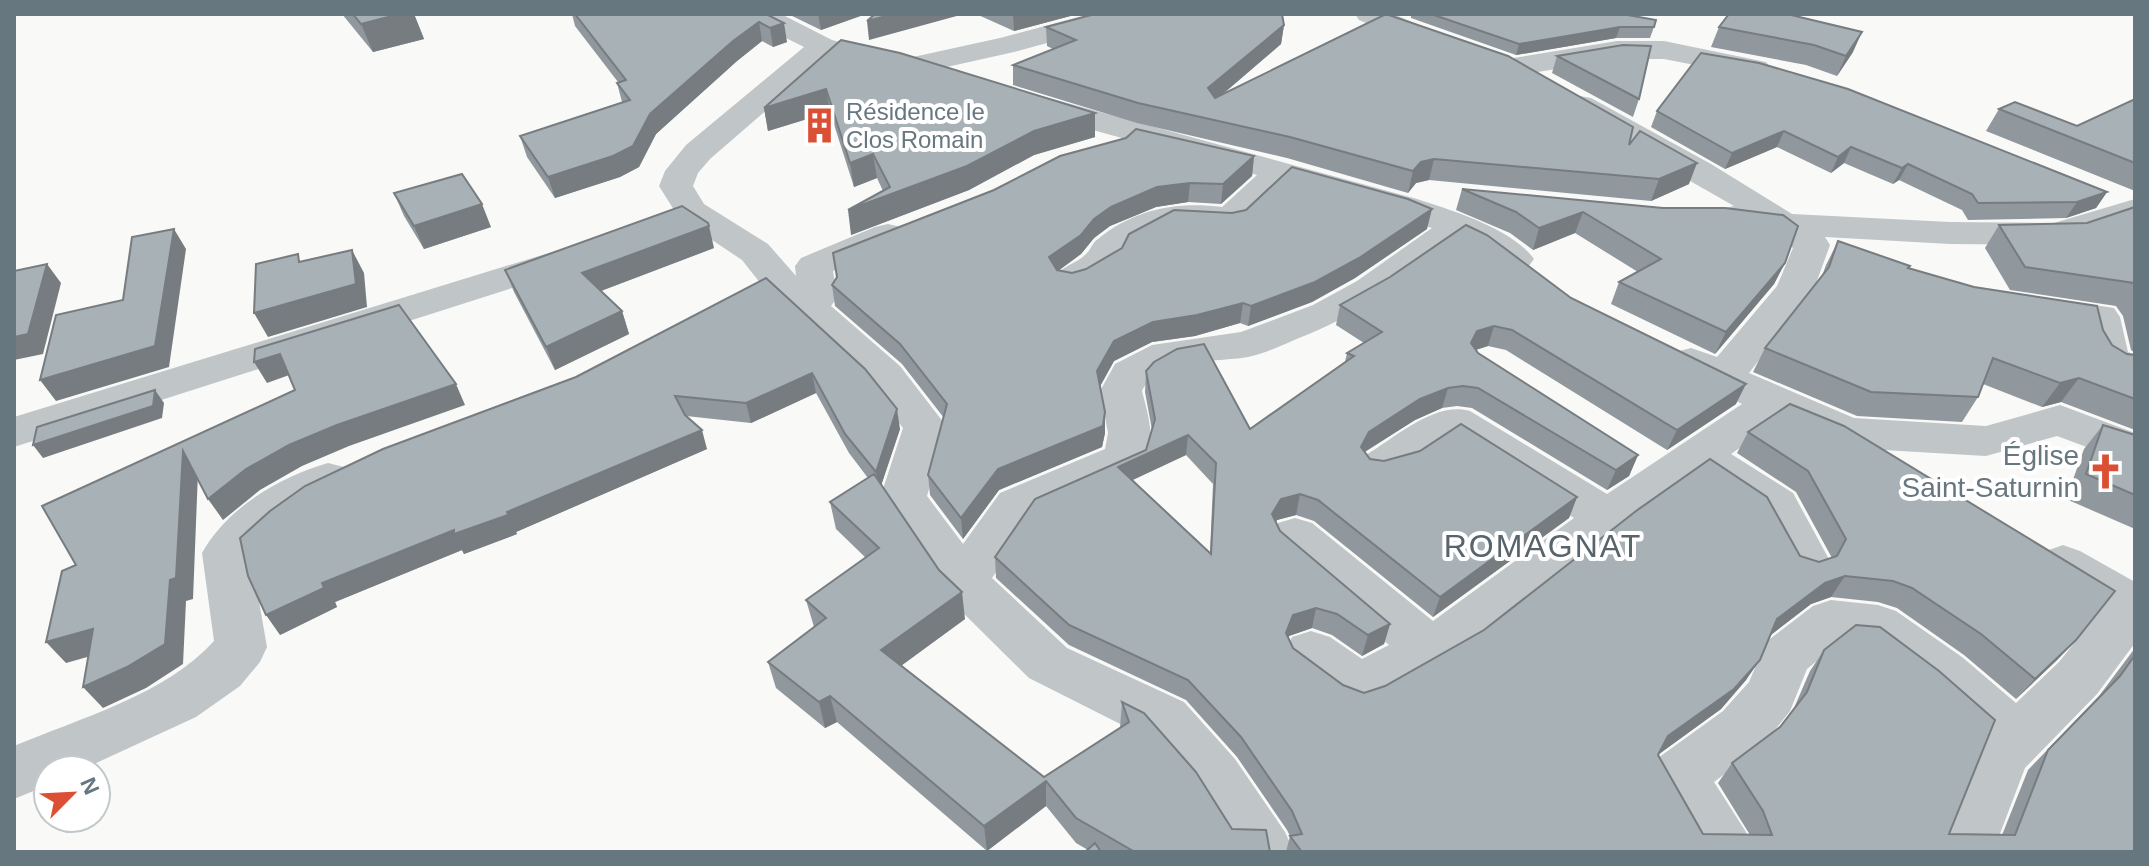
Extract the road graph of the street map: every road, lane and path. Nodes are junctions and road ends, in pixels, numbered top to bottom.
1 (760, 14) edge
2 (1121, 14) edge
3 (1369, 14) edge
4 (823, 46) junction
5 (1486, 58) junction
6 (911, 66) junction
7 (1790, 74) edge
8 (969, 84) edge
9 (1012, 97) edge
10 (1127, 133) junction
11 (1087, 154) edge
12 (1281, 171) junction
13 (2092, 191) edge
14 (2135, 208) edge
15 (1467, 212) junction
16 (1701, 215) edge
17 (914, 226) edge
18 (1798, 234) junction
19 (598, 248) edge
20 (1871, 265) edge
21 (1071, 279) edge
22 (1543, 280) edge
23 (791, 291) junction
24 (734, 297) edge
25 (2006, 304) edge
26 (1658, 345) edge
27 (2135, 369) edge
28 (1724, 376) junction
29 (1774, 403) junction
30 (14, 432) edge
31 (1849, 433) junction
32 (2135, 450) edge
33 (1666, 461) junction
34 (362, 464) edge
35 (1382, 466) edge
36 (1930, 483) edge
37 (1608, 517) junction
38 (1295, 536) dead end
39 (2025, 541) edge
40 (1805, 561) edge
41 (963, 581) junction
42 (2134, 607) edge
43 (1443, 640) junction
44 (1311, 652) dead end
45 (2018, 738) junction
46 (14, 773) edge
47 (1264, 852) edge
48 (1725, 852) edge
49 (1963, 852) edge

1 - 4 street
2 - 6 street
3 - 5 street
4 - 6 street
4 - 23 street
5 - 7 street
5 - 18 street
6 - 8 street
9 - 10 street
10 - 11 street
10 - 12 street
12 - 15 street
12 - 21 street
13 - 14 street
14 - 18 street
15 - 22 street
15 - 41 street
16 - 18 street
17 - 23 street
18 - 20 street
18 - 28 street
19 - 30 street
23 - 24 street
23 - 41 street
25 - 27 street
26 - 28 street
28 - 29 street
29 - 31 street
29 - 33 street
31 - 32 street
31 - 36 street
33 - 37 street
33 - 40 street
34 - 46 street
35 - 37 street
37 - 43 street
38 - 43 street
39 - 42 street
41 - 47 street
42 - 45 street
43 - 44 street
45 - 48 street
45 - 49 street

